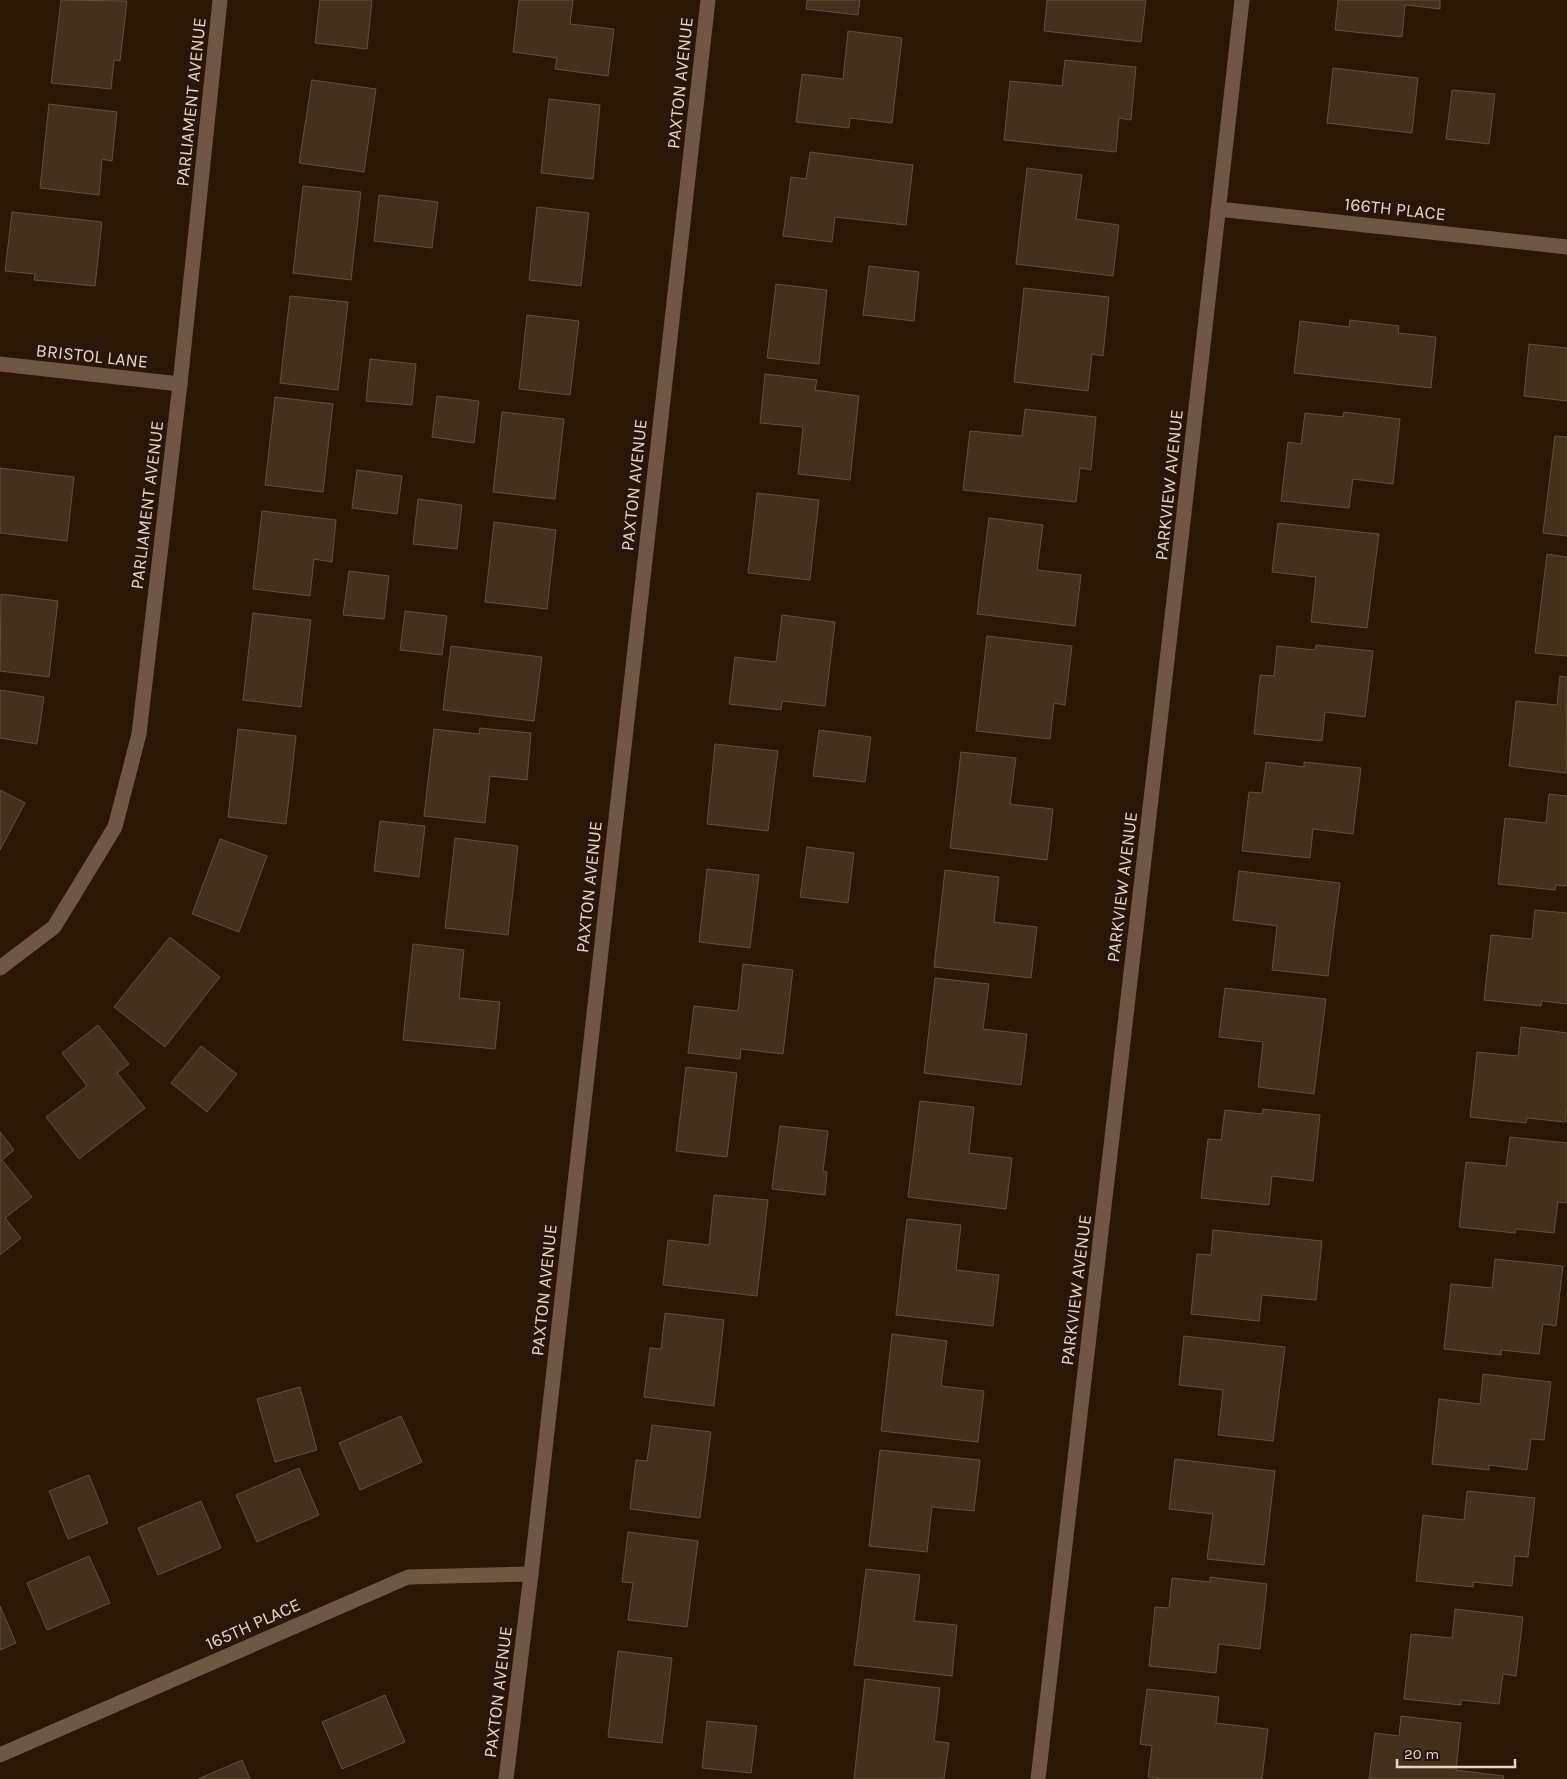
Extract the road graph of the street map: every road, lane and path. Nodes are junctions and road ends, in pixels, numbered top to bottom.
1 (220, 0) edge
2 (708, 0) edge
3 (1242, 0) edge
4 (1218, 209) junction
5 (1567, 248) edge
6 (0, 364) edge
7 (180, 384) junction
8 (0, 968) edge
9 (531, 1574) junction
10 (0, 1755) edge
11 (506, 1779) edge
12 (1038, 1779) edge

1 - 7 street, PARLIAMENT AVENUE
2 - 9 street, PAXTON AVENUE
3 - 4 street, PARKVIEW AVENUE
4 - 5 street, 166TH PLACE
4 - 12 street, PARKVIEW AVENUE
6 - 7 street, BRISTOL LANE
7 - 8 street, PARLIAMENT AVENUE
9 - 10 street, 165TH PLACE
9 - 11 street, PAXTON AVENUE

